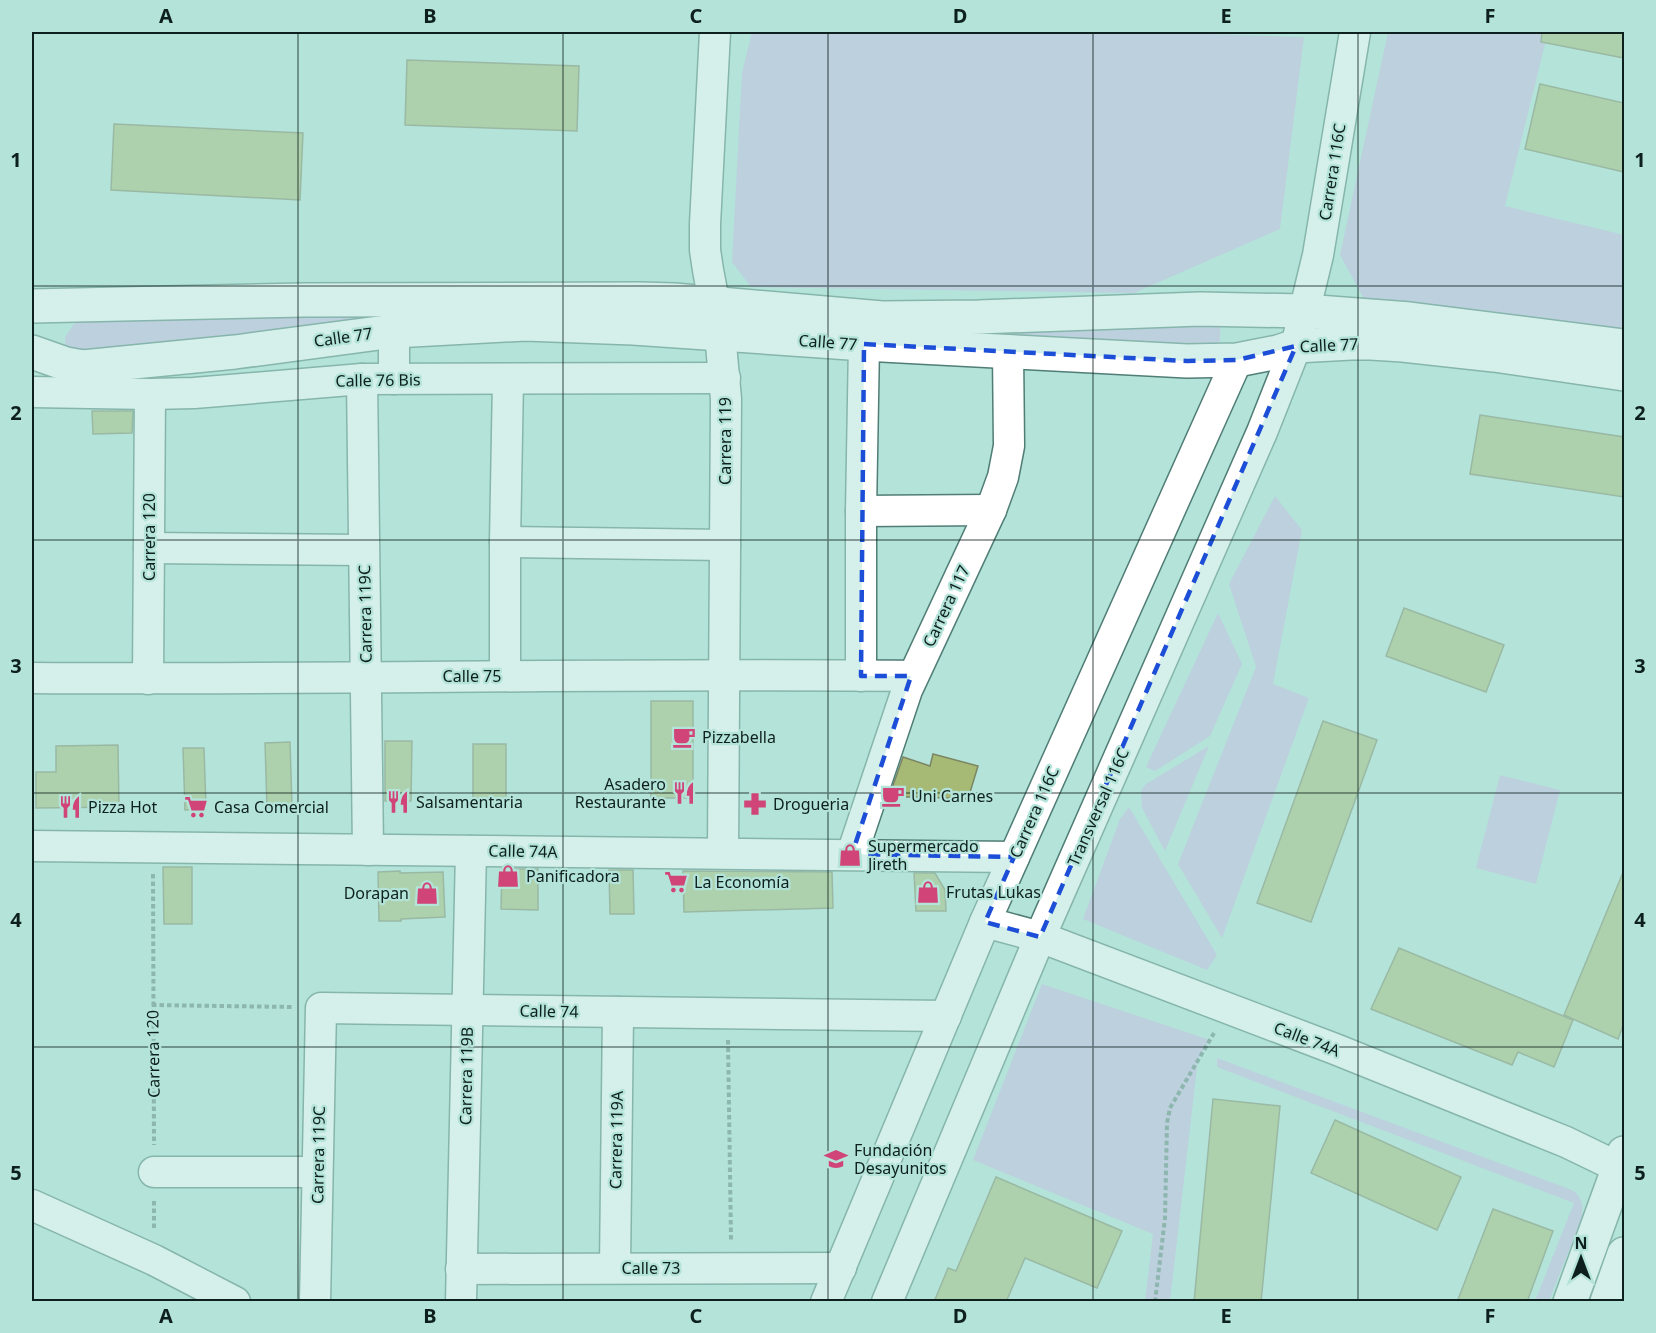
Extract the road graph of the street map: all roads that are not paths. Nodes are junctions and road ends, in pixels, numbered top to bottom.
1 (715, 32) edge
2 (1355, 32) edge
3 (32, 306) edge
4 (1304, 311) junction
5 (717, 319) junction
6 (394, 331) junction
7 (864, 344) junction
8 (1296, 346) junction
9 (1624, 346) edge
10 (32, 352) edge
11 (1008, 352) junction
12 (195, 356) junction
13 (1238, 360) junction
14 (1624, 374) edge
15 (724, 378) junction
16 (362, 379) junction
17 (394, 379) junction
18 (508, 380) junction
19 (32, 392) edge
20 (194, 393) junction
21 (150, 394) junction
22 (991, 510) junction
23 (861, 511) junction
24 (505, 542) junction
25 (724, 545) junction
26 (149, 548) junction
27 (363, 550) junction
28 (724, 675) junction
29 (505, 676) junction
30 (861, 676) junction
31 (913, 676) junction
32 (366, 677) junction
33 (32, 678) edge
34 (148, 679) junction
35 (32, 846) edge
36 (368, 850) junction
37 (471, 851) junction
38 (723, 853) junction
39 (852, 854) junction
40 (1014, 857) junction
41 (985, 922) junction
42 (1040, 937) junction
43 (321, 1008) joint
44 (467, 1010) junction
45 (618, 1012) junction
46 (946, 1016) junction
47 (1623, 1163) edge
48 (154, 1172) road end
49 (317, 1172) junction
50 (32, 1204) edge
51 (1624, 1254) edge
52 (615, 1268) junction
53 (841, 1268) junction
54 (461, 1269) junction
55 (185, 1290) edge
56 (235, 1302) edge
57 (315, 1302) edge
58 (461, 1302) edge
59 (826, 1302) edge
60 (887, 1302) edge
61 (1570, 1302) edge
62 (1607, 1302) edge

1 - 5 street, Carrera 119
2 - 4 street, Carrera 116C
3 - 5 street, Calle 77
4 - 5 street, Calle 77
4 - 8 street, Transversal 116C
4 - 9 street, Calle 77
5 - 6 street, Calle 77
5 - 7 street, Calle 77
5 - 15 street, Carrera 119
6 - 12 street, Calle 77
6 - 17 street
7 - 11 street, Calle 77
7 - 23 street
8 - 13 street, Calle 77
8 - 14 street, Calle 77
8 - 42 street, Transversal 116C
10 - 12 street, Calle 77
11 - 13 street, Calle 77
11 - 22 street, Carrera 117
12 - 20 street
13 - 40 street, Carrera 116C
15 - 18 street, Calle 76 Bis
15 - 25 street, Carrera 119
16 - 17 street, Calle 76 Bis
16 - 20 street, Calle 76 Bis
16 - 27 street, Carrera 119C
17 - 18 street, Calle 76 Bis
18 - 24 street
19 - 21 street, Calle 76 Bis
20 - 21 street, Calle 76 Bis
21 - 26 street, Carrera 120
22 - 23 street
22 - 31 street, Carrera 117
23 - 30 street
24 - 25 street
24 - 29 street
25 - 28 street, Carrera 119
26 - 27 street
26 - 34 street, Carrera 120
27 - 32 street, Carrera 119C
28 - 29 street, Calle 75
28 - 30 street, Calle 75
28 - 38 street, Carrera 119
29 - 32 street, Calle 75
30 - 31 street, Calle 75
31 - 39 street, Carrera 117
32 - 34 street, Calle 75
32 - 36 street, Carrera 119C
33 - 34 street, Calle 75
35 - 36 street, Calle 74A
36 - 37 street, Calle 74A
37 - 38 street, Calle 74A
37 - 44 street, Carrera 119B
38 - 39 street, Calle 74A
39 - 40 street, Calle 74A
40 - 41 street, Carrera 116C
41 - 42 street, Calle 74A
41 - 46 street, Carrera 116C
42 - 47 street, Calle 74A
42 - 60 street, Transversal 116C
43 - 44 street, Calle 74
43 - 49 street, Carrera 119C
44 - 45 street, Calle 74
44 - 54 street, Carrera 119B
45 - 46 street, Calle 74
45 - 52 street, Carrera 119A
46 - 53 street, Carrera 116C
47 - 61 street
48 - 49 street
49 - 57 street, Carrera 119C
50 - 55 street
51 - 62 street
52 - 53 street, Calle 73
52 - 54 street, Calle 73
53 - 59 street, Carrera 116C
54 - 58 street, Carrera 119B
55 - 56 street

